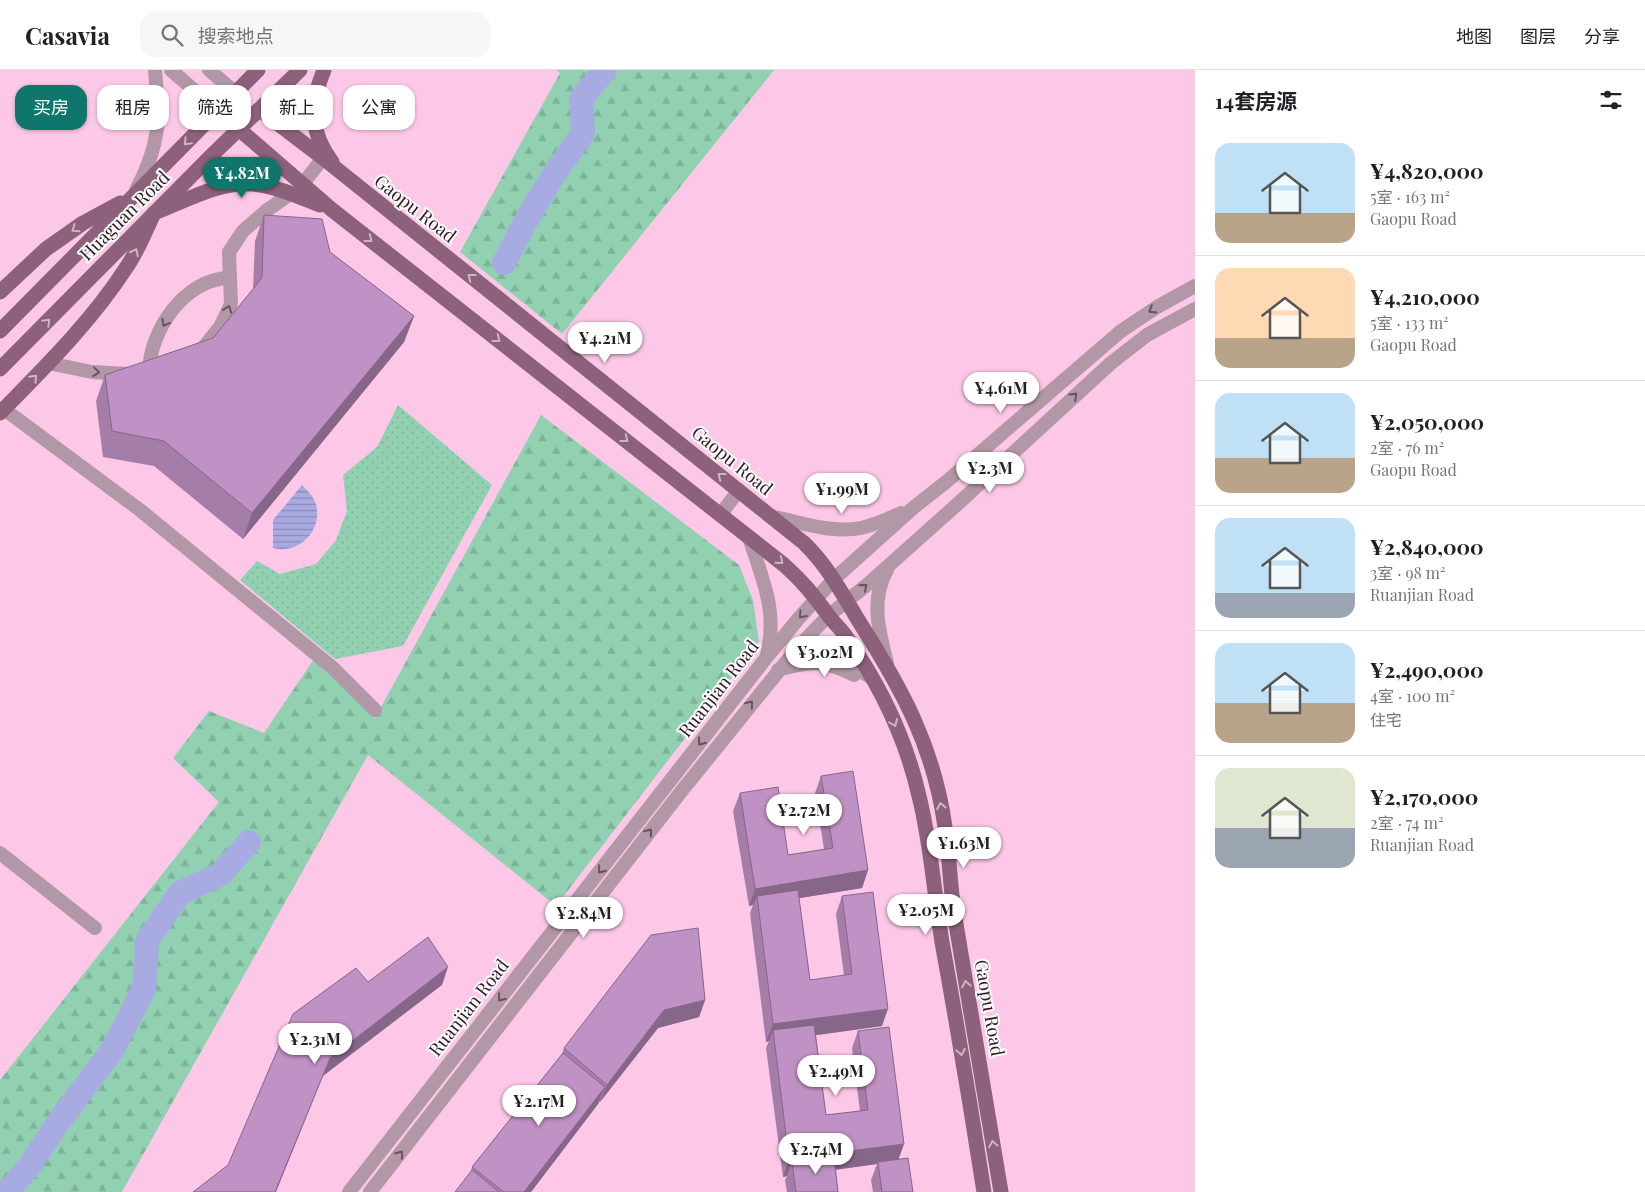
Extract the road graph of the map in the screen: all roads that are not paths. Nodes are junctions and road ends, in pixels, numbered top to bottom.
1 (155, 70) edge
2 (171, 70) edge
3 (209, 70) edge
4 (258, 70) edge
5 (300, 70) edge
6 (324, 70) edge
7 (188, 85) edge
8 (227, 85) edge
9 (244, 85) edge
10 (260, 110) junction
11 (251, 119) edge
12 (199, 130) edge
13 (240, 130) joint
14 (323, 158) junction
15 (346, 178) junction
16 (296, 190) junction
17 (133, 197) junction
18 (154, 213) junction
19 (230, 278) junction
20 (1195, 286) edge
21 (0, 292) edge
22 (1195, 309) edge
23 (0, 331) edge
24 (192, 361) edge
25 (48, 363) junction
26 (0, 369) edge
27 (166, 372) edge
28 (149, 373) junction
29 (2, 411) edge
30 (739, 490) junction
31 (913, 508) junction
32 (720, 514) junction
33 (773, 517) junction
34 (749, 537) junction
35 (890, 564) junction
36 (834, 579) junction
37 (817, 598) junction
38 (847, 601) junction
39 (828, 616) junction
40 (766, 658) junction
41 (888, 666) junction
42 (778, 670) junction
43 (873, 679) junction
44 (375, 710) dead end
45 (0, 853) edge
46 (95, 928) dead end
47 (349, 1192) edge
48 (370, 1192) edge
49 (984, 1192) edge
50 (1001, 1192) edge

1 - 17 street
2 - 7 street
3 - 8 street
4 - 9 main road, Huaguan Road
5 - 10 main road, Huaguan Road
6 - 15 main road
10 - 11 main road, Huaguan Road
10 - 14 main road, Gaopu Road
12 -> 17 main road, Huaguan Road
13 - 16 main road, Gaopu Road
13 - 18 main road, Huaguan Road
14 - 15 main road, Gaopu Road
14 - 16 street
30 -> 15 main road, Gaopu Road
16 - 18 main road
16 - 19 street
16 -> 32 main road, Gaopu Road
17 -> 21 main road
17 - 23 main road, Huaguan Road
25 -> 18 main road
26 -> 18 main road, Huaguan Road
24 -> 19 street
19 -> 28 street
20 -> 31 street, Ruanjian Road
35 -> 22 street, Ruanjian Road
25 -> 28 street
29 -> 25 main road
27 - 28 street
29 - 44 street
30 - 32 street
30 - 33 main road, Gaopu Road
31 - 33 street
31 - 36 street, Ruanjian Road
32 - 34 main road, Gaopu Road
33 - 36 main road, Gaopu Road
34 -> 37 main road, Gaopu Road
34 - 40 street
38 -> 35 street, Ruanjian Road
35 - 41 street
36 - 37 street, Ruanjian Road
36 - 38 main road, Gaopu Road
37 - 39 main road, Gaopu Road
37 -> 40 street, Ruanjian Road
38 - 39 street, Ruanjian Road
38 - 41 main road, Gaopu Road
39 - 42 street, Ruanjian Road
39 - 43 main road, Gaopu Road
40 -> 47 street, Ruanjian Road
50 -> 41 main road, Gaopu Road
42 - 43 street
48 -> 42 street, Ruanjian Road
43 -> 49 main road, Gaopu Road
45 - 46 street

